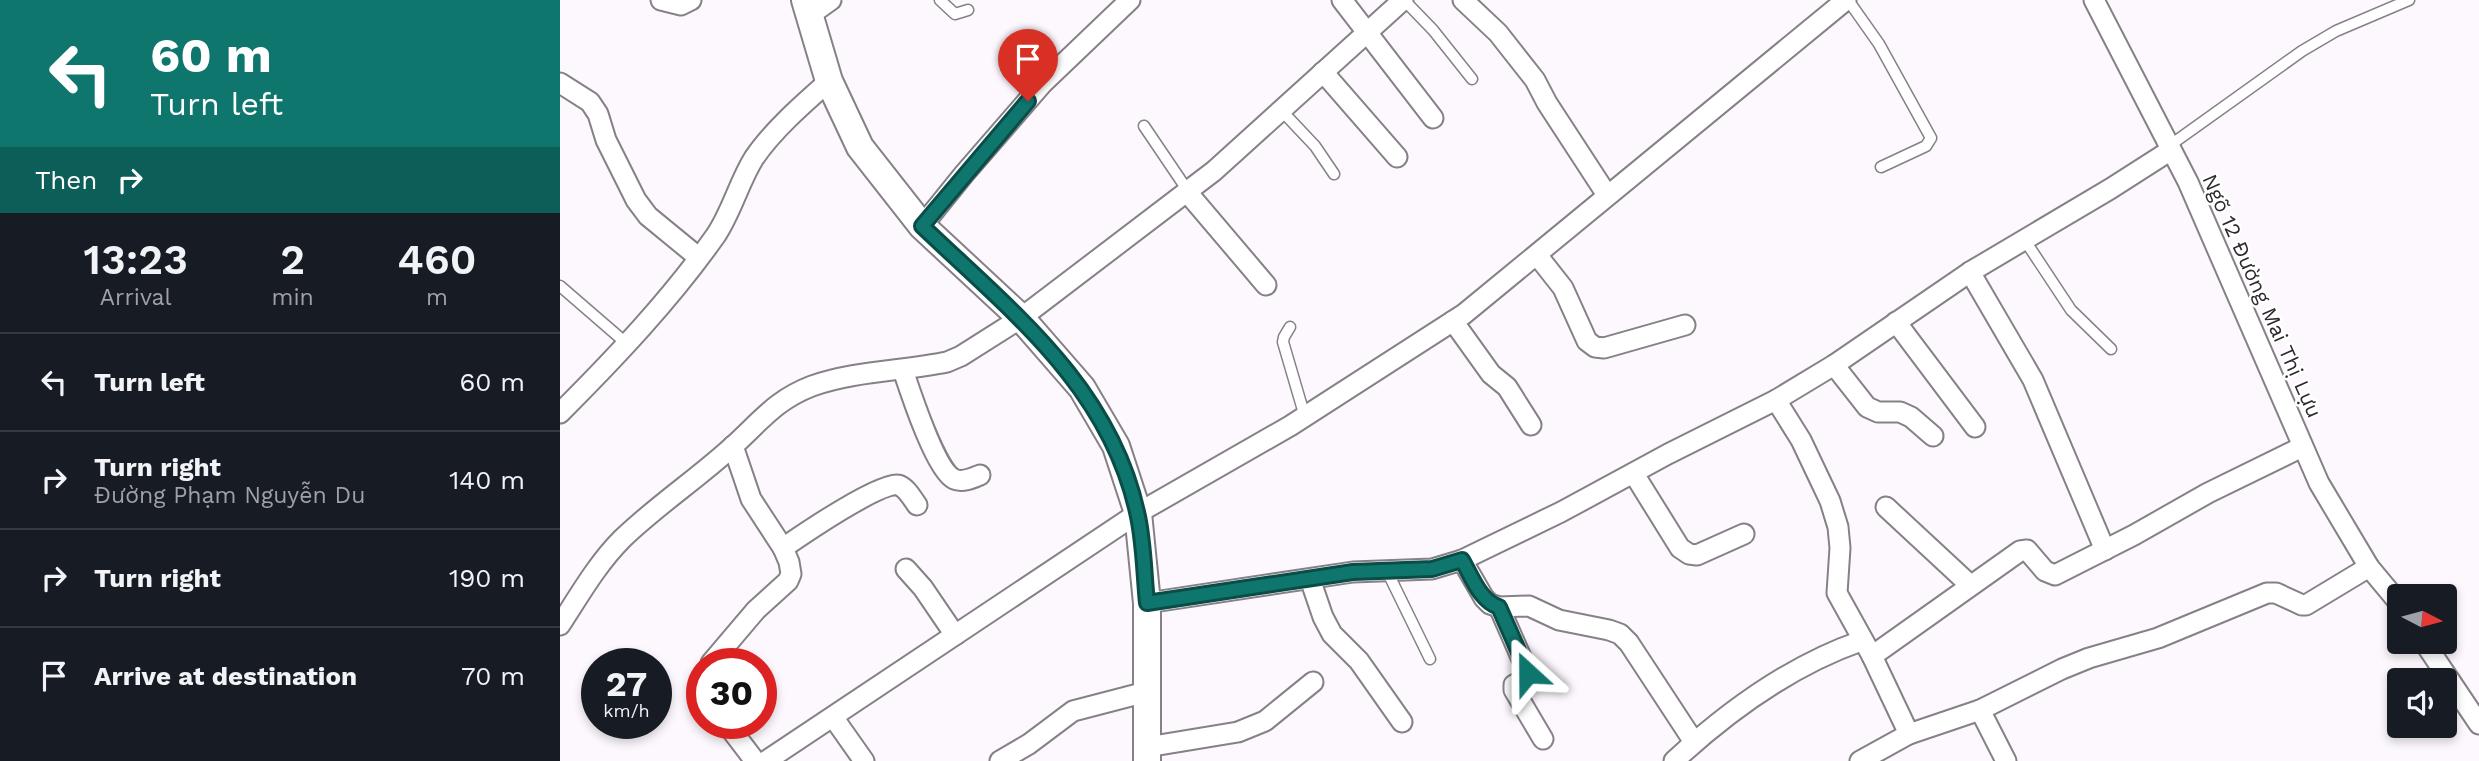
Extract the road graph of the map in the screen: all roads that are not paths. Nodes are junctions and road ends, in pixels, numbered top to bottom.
1 (661, 0) edge
2 (691, 0) edge
3 (940, 0) edge
4 (1130, 0) edge
5 (1342, 0) edge
6 (1404, 0) edge
7 (1463, 0) edge
8 (1847, 0) edge
9 (2094, 0) edge
10 (2409, 0) edge
11 (815, 5) edge
12 (968, 10) dead end
13 (1366, 31) junction
14 (1323, 72) junction
15 (1472, 79) dead end
16 (830, 81) junction
17 (560, 83) edge
18 (1281, 110) junction
19 (1433, 118) dead end
20 (1144, 125) dead end
21 (2170, 148) junction
22 (1397, 157) dead end
23 (1881, 167) dead end
24 (1334, 174) dead end
25 (1188, 191) junction
26 (1607, 195) junction
27 (922, 226) junction
28 (2024, 239) junction
29 (1537, 255) junction
30 (698, 257) junction
31 (1970, 272) junction
32 (1266, 285) dead end
33 (560, 286) edge
34 (1021, 318) junction
35 (1453, 321) junction
36 (1896, 322) junction
37 (1685, 325) dead end
38 (1290, 327) dead end
39 (626, 343) junction
40 (2111, 349) dead end
41 (1834, 365) junction
42 (903, 370) junction
43 (1776, 400) junction
44 (560, 413) edge
45 (1305, 417) junction
46 (1531, 425) dead end
47 (1975, 427) dead end
48 (1933, 436) dead end
49 (733, 446) junction
50 (2302, 447) junction
51 (1634, 474) junction
52 (981, 475) dead end
53 (917, 505) dead end
54 (1886, 507) dead end
55 (1138, 513) junction
56 (1744, 534) dead end
57 (783, 548) junction
58 (2105, 550) junction
59 (1462, 560) junction
60 (2369, 567) junction
61 (906, 569) dead end
62 (1387, 570) junction
63 (1310, 579) junction
64 (1970, 585) junction
65 (2387, 589) edge
66 (1147, 603) junction
67 (1499, 607) junction
68 (560, 625) edge
69 (955, 635) junction
70 (723, 648) edge
71 (1867, 649) junction
72 (2432, 654) edge
73 (1430, 659) dead end
74 (1312, 682) dead end
75 (1146, 692) junction
76 (1980, 710) junction
77 (833, 717) junction
78 (1402, 722) dead end
79 (2479, 724) edge
80 (1909, 734) junction
81 (738, 739) edge
82 (1543, 739) dead end
83 (1695, 742) junction
84 (1147, 754) edge
85 (755, 761) edge
86 (766, 761) edge
87 (864, 761) edge
88 (1000, 761) edge
89 (1674, 761) edge
90 (1860, 761) edge
91 (2006, 761) edge

1 - 2 street
3 - 12 lane
4 - 27 street
5 - 13 street
6 - 13 street
6 - 15 lane
7 - 26 street
8 - 23 lane
8 - 26 street
9 - 21 street, Ngõ 12 Đường Mai Thị Lựu
10 - 21 lane
11 - 16 main road
13 - 14 street
13 - 19 street
14 - 18 street
14 - 22 street
16 - 27 main road
16 - 30 street
17 - 30 street
18 - 24 lane
18 - 25 street
20 - 25 lane
21 - 28 street
21 - 50 street, Ngõ 12 Đường Mai Thị Lựu
25 - 32 street
25 - 34 street
26 - 29 street
27 - 34 main road
28 - 31 street
28 - 40 lane
29 - 35 street
29 - 37 street
30 - 39 street
31 - 36 street
31 - 58 street
33 - 39 lane
34 - 42 street
34 - 55 main road
35 - 45 street
35 - 46 street
36 - 41 street
36 - 47 street
38 - 45 lane
39 - 44 street
41 - 43 street
41 - 48 street
42 - 49 street
42 - 52 street
43 - 51 street
43 - 71 street
45 - 55 street
49 - 57 street
49 - 68 street
50 - 58 street
50 - 60 street, Ngõ 12 Đường Mai Thị Lựu
51 - 56 street
51 - 59 street
53 - 57 street
54 - 64 street
55 - 66 main road
55 - 69 street
57 - 70 street
58 - 64 street
59 - 62 street
59 - 67 street
60 - 65 street, Ngõ 12 Đường Mai Thị Lựu
60 - 76 street
61 - 69 street
62 - 63 street
62 - 73 lane
63 - 66 street
63 - 78 street
64 - 71 street
66 - 75 main road
67 - 82 street
67 - 83 street
69 - 77 street
71 - 80 street
71 - 83 street
72 - 79 street
74 - 84 street
75 - 84 main road
75 - 88 street
76 - 80 street
76 - 91 street
77 - 86 street
77 - 87 street
80 - 90 street
81 - 85 street
83 - 89 street

